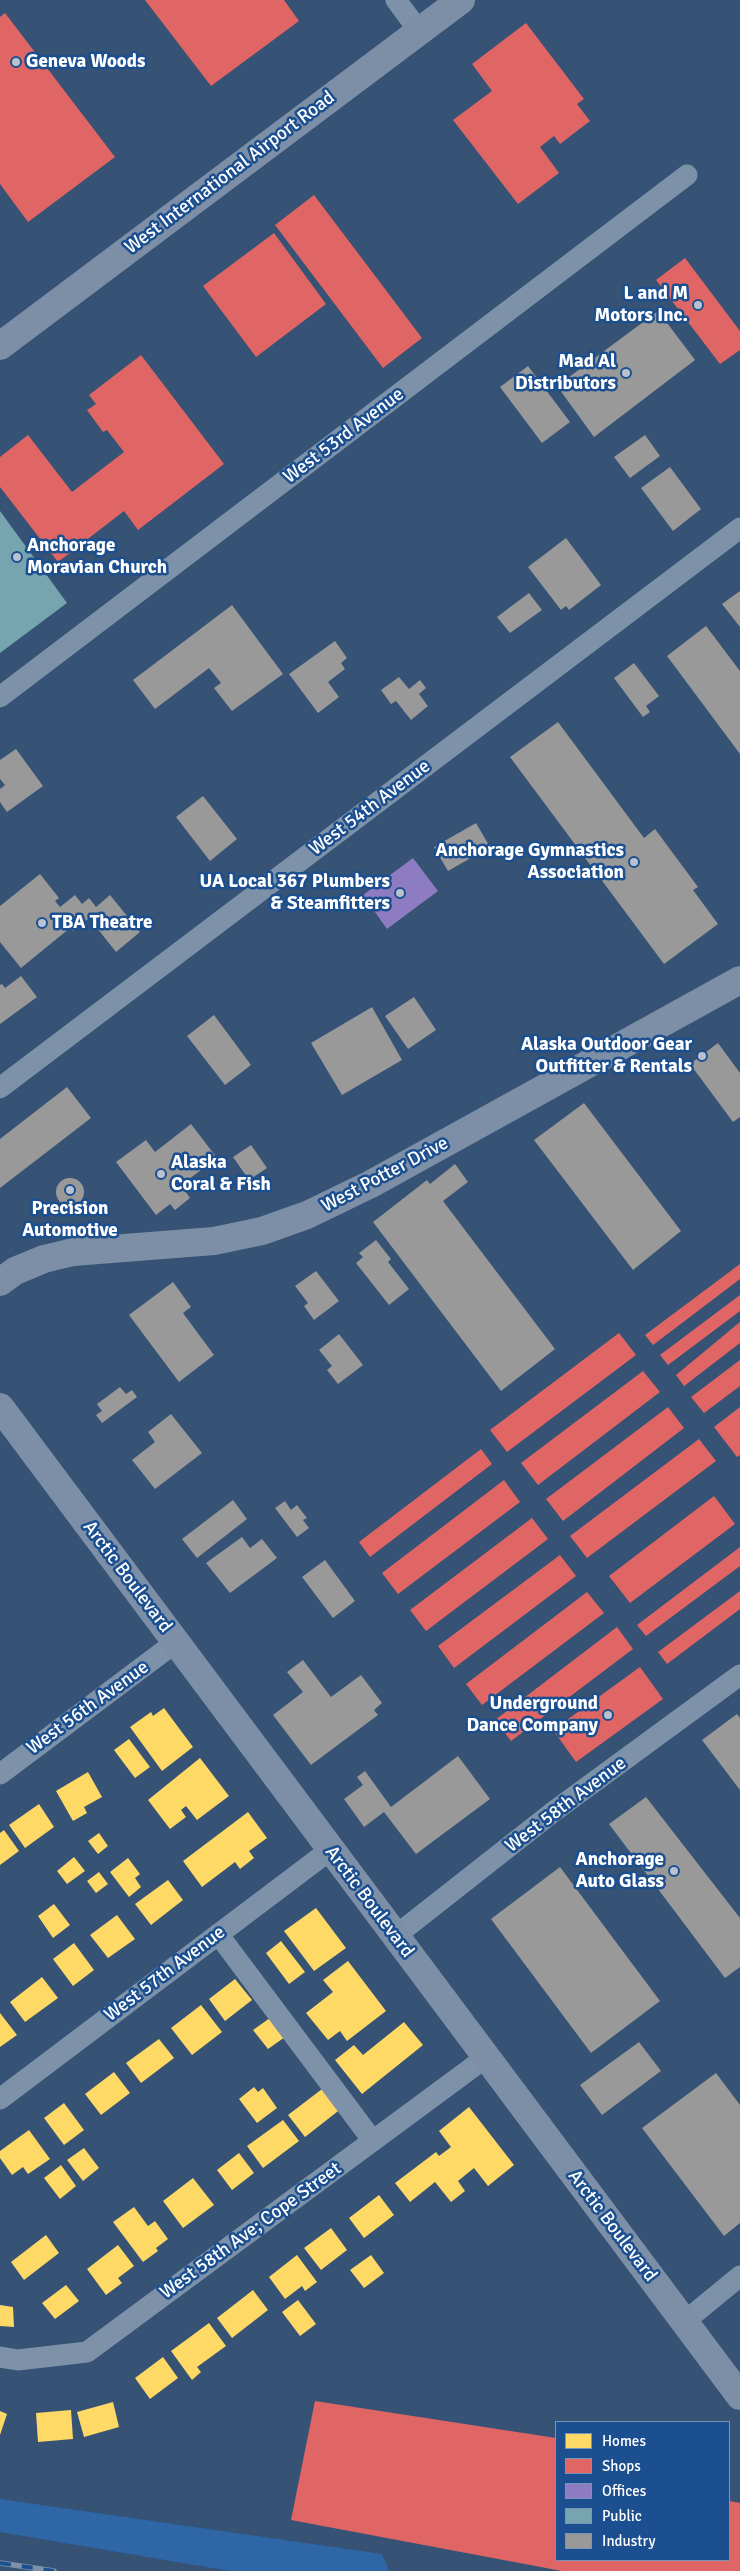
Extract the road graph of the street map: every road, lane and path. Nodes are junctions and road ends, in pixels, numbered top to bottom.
1 (396, 0) edge
2 (460, 0) edge
3 (419, 31) junction
4 (687, 175) dead end
5 (0, 346) edge
6 (740, 528) edge
7 (0, 697) edge
8 (740, 980) edge
9 (0, 1088) edge
10 (0, 1282) edge
11 (0, 1407) edge
12 (176, 1642) junction
13 (740, 1675) edge
14 (0, 1774) edge
15 (330, 1850) junction
16 (218, 1934) junction
17 (394, 1937) junction
18 (485, 2058) junction
19 (0, 2099) edge
20 (372, 2142) junction
21 (740, 2276) edge
22 (684, 2322) junction
23 (0, 2357) edge
24 (740, 2396) edge

1 - 3 street
2 - 3 main road, West International Airport Road
3 - 5 main road, West International Airport Road
4 - 7 street, West 53rd Avenue
6 - 9 street, West 54th Avenue
8 - 10 main road, West Potter Drive
11 - 12 main road, Arctic Boulevard
12 - 14 street, West 56th Avenue
12 - 15 main road, Arctic Boulevard
13 - 17 street, West 58th Avenue
15 - 16 street, West 57th Avenue
15 - 17 main road, Arctic Boulevard
16 - 19 street, West 57th Avenue
16 - 20 street
17 - 18 main road, Arctic Boulevard
18 - 20 street, West 58th Ave; Cope Street
18 - 22 main road, Arctic Boulevard
20 - 23 street, West 58th Ave; Cope Street
21 - 22 street
22 - 24 main road, Arctic Boulevard

